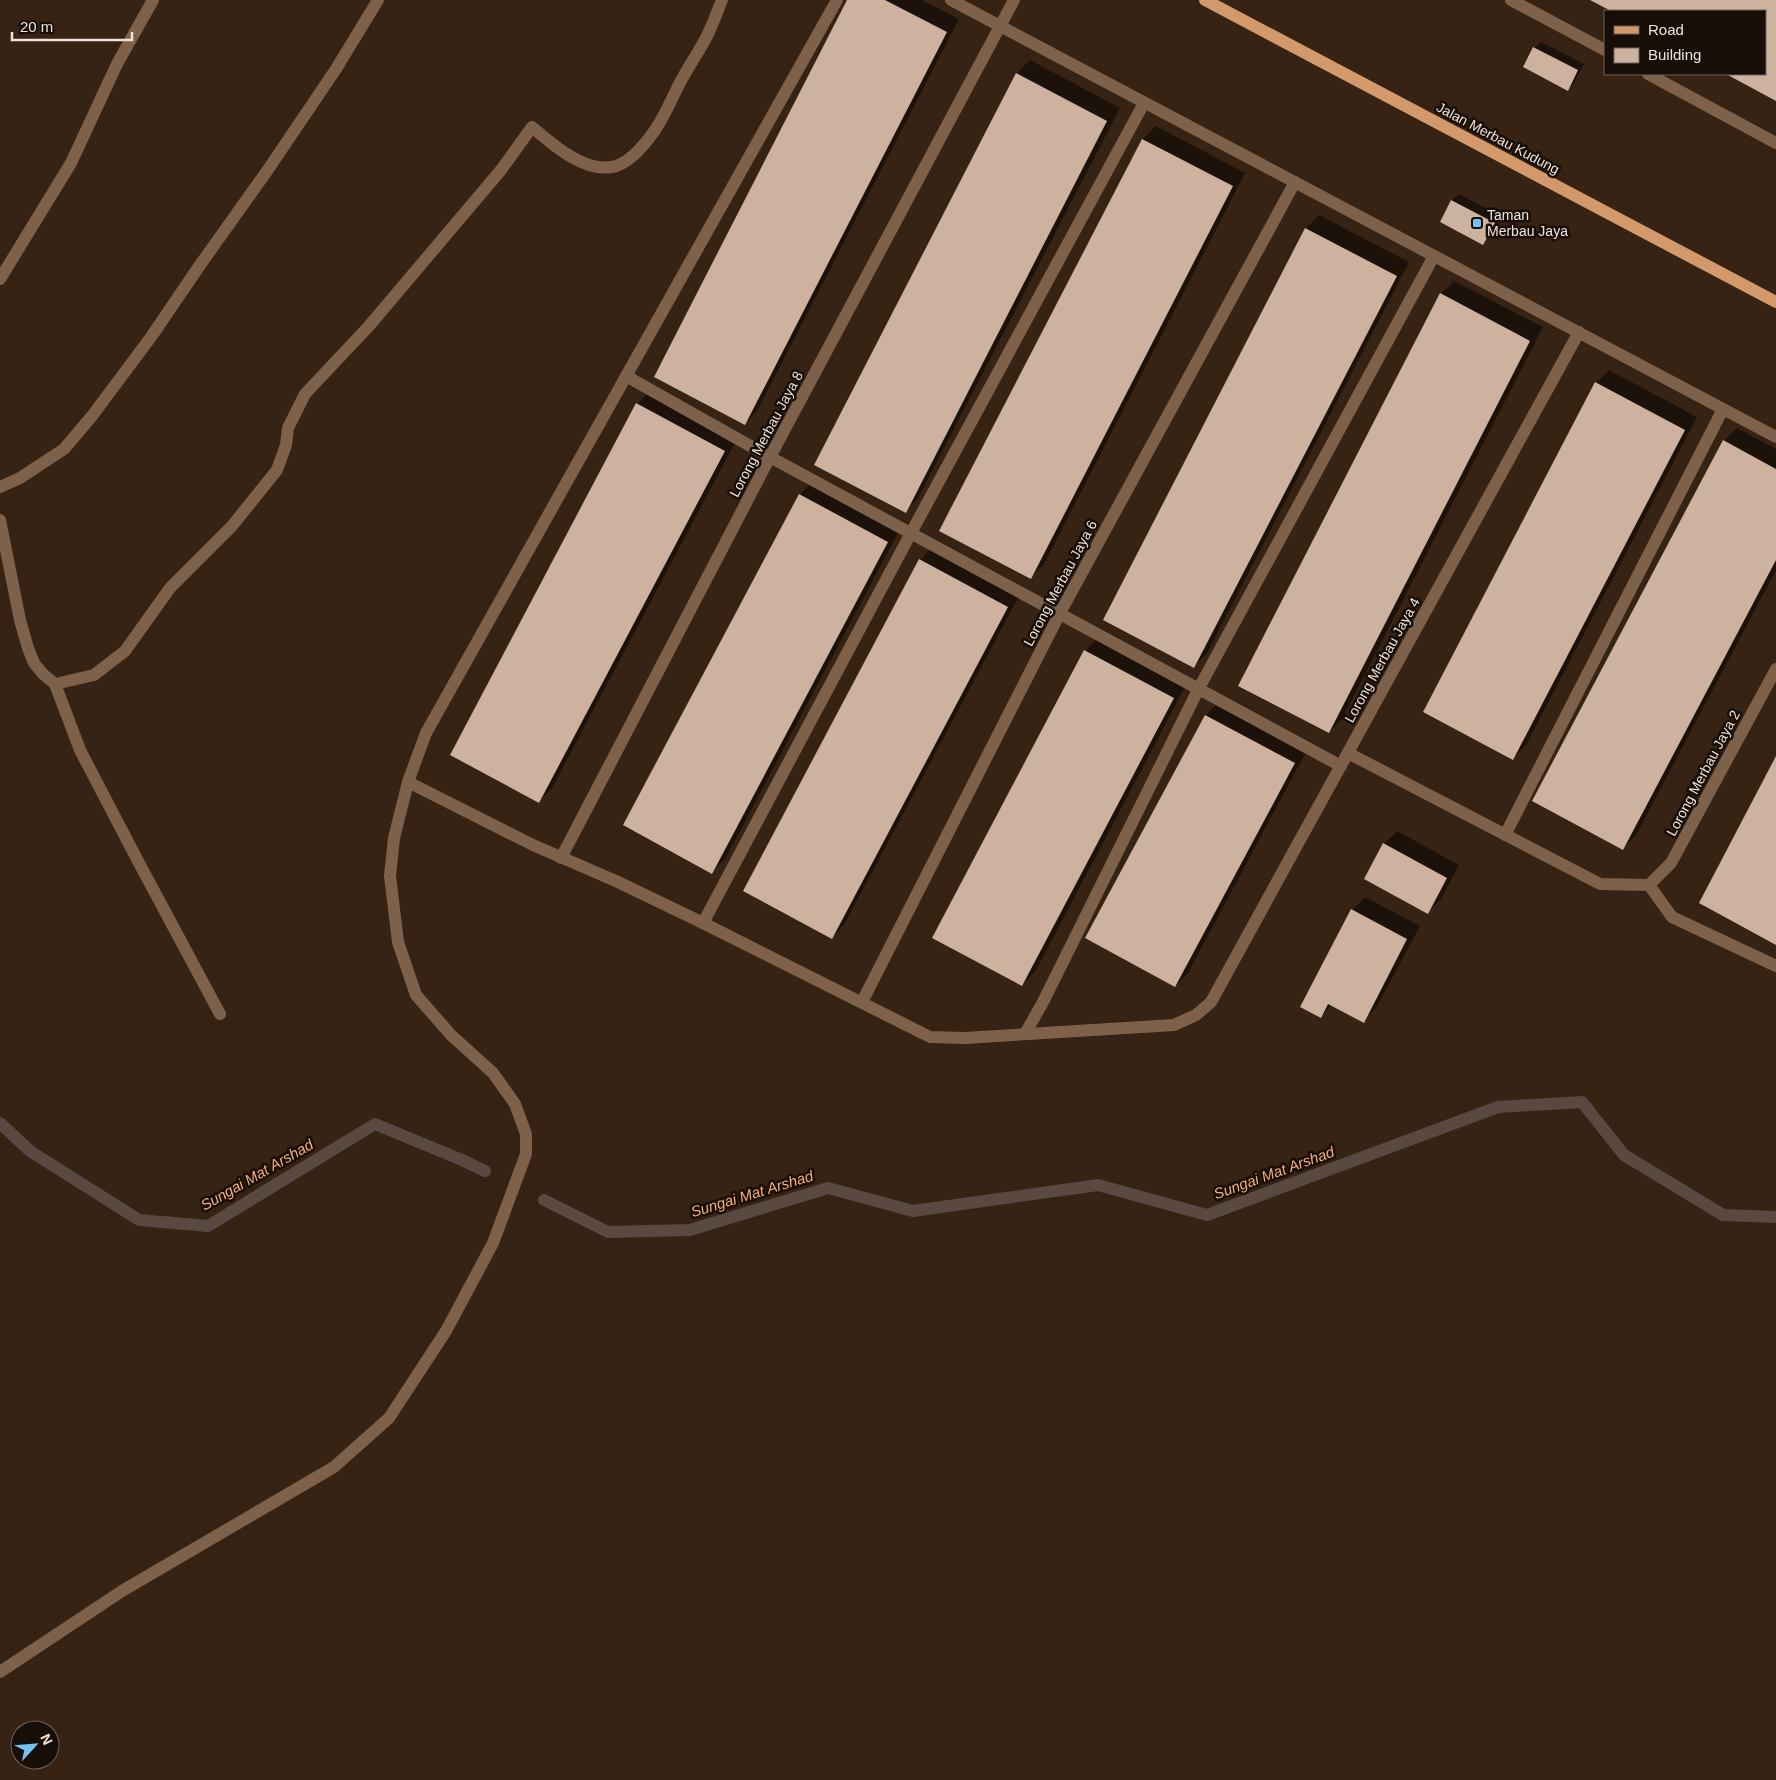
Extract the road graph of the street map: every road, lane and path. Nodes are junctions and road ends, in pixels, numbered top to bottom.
1 (153, 0) edge
2 (378, 0) edge
3 (722, 0) edge
4 (837, 0) edge
5 (951, 0) edge
6 (1014, 0) edge
7 (1205, 0) edge
8 (1511, 0) edge
9 (1533, 5) edge
10 (1000, 26) junction
11 (1604, 49) edge
12 (1650, 75) edge
13 (1144, 103) junction
14 (1776, 142) edge
15 (1295, 182) junction
16 (1434, 256) junction
17 (0, 278) edge
18 (1776, 302) edge
19 (1579, 332) junction
20 (626, 376) junction
21 (1723, 409) junction
22 (1776, 437) edge
23 (770, 457) junction
24 (0, 487) edge
25 (0, 520) edge
26 (911, 533) junction
27 (1060, 613) junction
28 (1776, 669) edge
29 (55, 684) junction
30 (1199, 688) junction
31 (1348, 753) junction
32 (1341, 766) junction
33 (408, 782) junction
34 (1505, 834) junction
35 (561, 858) junction
36 (1649, 886) junction
37 (703, 923) junction
38 (1776, 966) edge
39 (862, 1002) junction
40 (220, 1014) dead end
41 (1025, 1034) junction
42 (0, 1672) edge

1 - 17 street
2 - 24 street
3 - 29 street
4 - 20 street
5 - 10 street
6 - 10 street, Lorong Merbau Jaya 8
7 - 18 main road, Jalan Merbau Kudung
8 - 9 street
9 - 11 street
10 - 13 street
10 - 23 street, Lorong Merbau Jaya 8
12 - 14 street
13 - 15 street
13 - 26 street
15 - 16 street
15 - 27 street, Lorong Merbau Jaya 6
16 - 19 street
16 - 30 street
19 - 21 street
19 - 31 street, Lorong Merbau Jaya 4
20 - 23 street
20 - 33 street
21 - 22 street
21 - 34 street
23 - 26 street
23 - 35 street, Lorong Merbau Jaya 8
25 - 29 street
26 - 27 street
26 - 37 street
27 - 30 street
27 - 39 street, Lorong Merbau Jaya 6
28 - 36 street, Lorong Merbau Jaya 2
29 - 40 street
30 - 32 street
30 - 41 street
31 - 32 street, Lorong Merbau Jaya 4
31 - 34 street
32 - 41 street, Lorong Merbau Jaya 4
33 - 35 street
33 - 42 street
34 - 36 street
35 - 37 street
36 - 38 street
37 - 39 street
39 - 41 street

